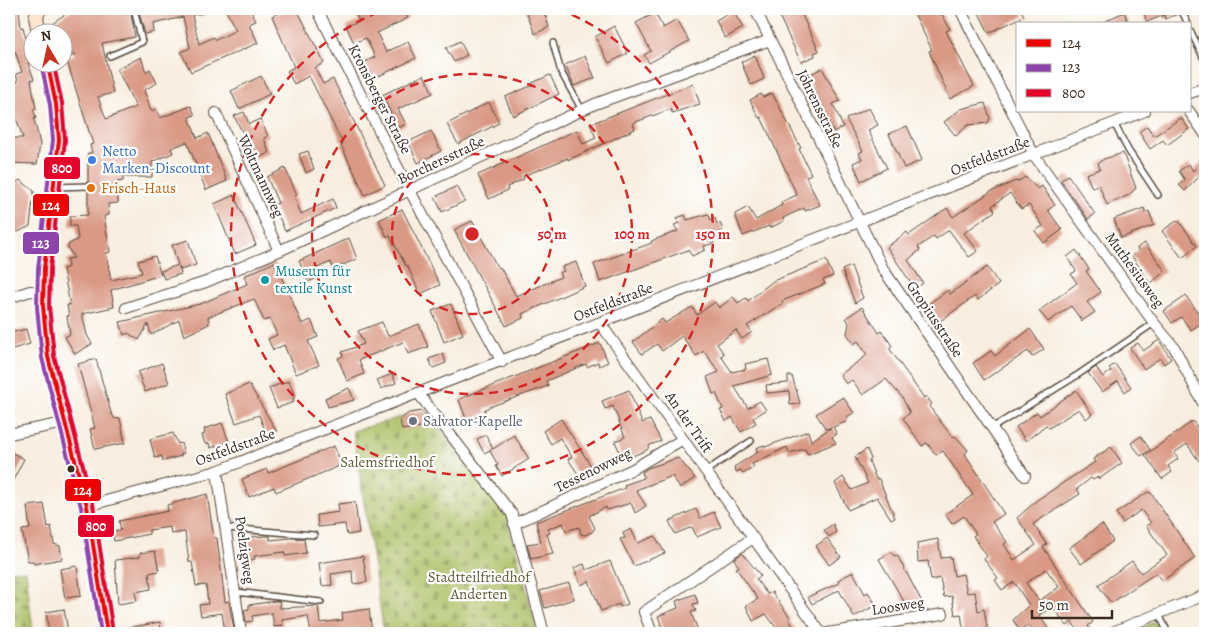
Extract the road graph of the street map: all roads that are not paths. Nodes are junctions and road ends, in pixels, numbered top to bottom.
1 (39, 9) edge
2 (134, 9) edge
3 (317, 9) edge
4 (755, 9) edge
5 (960, 9) edge
6 (1181, 9) edge
7 (37, 22) edge
8 (1187, 22) edge
9 (1192, 34) edge
10 (770, 40) junction
11 (553, 43) dead end
12 (110, 56) dead end
13 (1205, 61) edge
14 (49, 72) edge
15 (1205, 88) edge
16 (1192, 93) edge
17 (583, 110) junction
18 (1142, 112) edge
19 (1190, 112) edge
20 (216, 113) dead end
21 (1114, 123) junction
22 (1205, 134) edge
23 (1034, 155) junction
24 (88, 186) dead end
25 (54, 187) junction
26 (410, 191) junction
27 (1158, 195) dead end
28 (859, 222) junction
29 (279, 251) junction
30 (43, 292) junction
31 (9, 298) edge
32 (126, 308) dead end
33 (600, 323) junction
34 (1154, 323) junction
35 (502, 362) junction
36 (418, 393) junction
37 (1205, 407) edge
38 (64, 423) junction
39 (992, 428) junction
40 (9, 434) edge
41 (683, 439) junction
42 (751, 442) dead end
43 (217, 471) junction
44 (706, 471) junction
45 (1025, 476) dead end
46 (87, 506) junction
47 (514, 524) junction
48 (226, 528) junction
49 (314, 535) dead end
50 (753, 538) junction
51 (236, 592) junction
52 (1205, 595) edge
53 (321, 602) dead end
54 (943, 614) dead end
55 (1159, 614) junction
56 (106, 633) edge
57 (241, 633) edge
58 (544, 633) edge
59 (652, 633) edge
60 (820, 633) edge
61 (828, 633) edge
62 (1110, 633) edge
63 (1168, 633) edge

1 - 7 main road
2 - 12 lane
3 - 26 street, Kronsberger Straße
4 - 10 street, Jöhrensstraße
5 - 23 street, Muthesiusweg
6 - 8 lane
9 - 13 lane
10 - 17 street, Borchersstraße
10 - 28 street, Jöhrensstraße
11 - 17 lane
14 - 25 main road
15 - 16 street
17 - 26 street, Borchersstraße
18 - 21 street, Ostfeldstraße
19 - 22 street
20 - 29 street, Woltmannweg
21 - 23 street, Ostfeldstraße
21 - 27 lane
23 - 28 street, Ostfeldstraße
23 - 34 street, Muthesiusweg
24 - 25 lane
25 - 30 main road
26 - 29 street, Borchersstraße
26 - 35 street, Kronsberger Straße
28 - 33 street, Ostfeldstraße
28 - 39 street, Gropiusstraße
29 - 32 street, Borchersstraße
30 - 31 street
30 - 38 main road
33 - 35 street, Ostfeldstraße
33 - 41 street, An der Trift
34 - 37 street, Muthesiusweg
34 - 39 lane
35 - 36 street, Ostfeldstraße
36 - 43 street, Ostfeldstraße
36 - 47 street
38 - 40 street
38 - 46 main road
39 - 45 street, Gropiusstraße
41 - 44 street, An der Trift
41 - 47 street, Tessenowweg
42 - 44 lane
43 - 46 street, Ostfeldstraße
43 - 48 street, Poelzigweg
44 - 50 street, An der Trift
46 - 56 main road
47 - 58 street
48 - 49 lane
48 - 51 street, Poelzigweg
50 - 59 street
50 - 60 street, An der Trift
51 - 53 lane
51 - 57 street, Poelzigweg
52 - 55 street
54 - 61 street, Loosweg
55 - 62 street
55 - 63 lane

